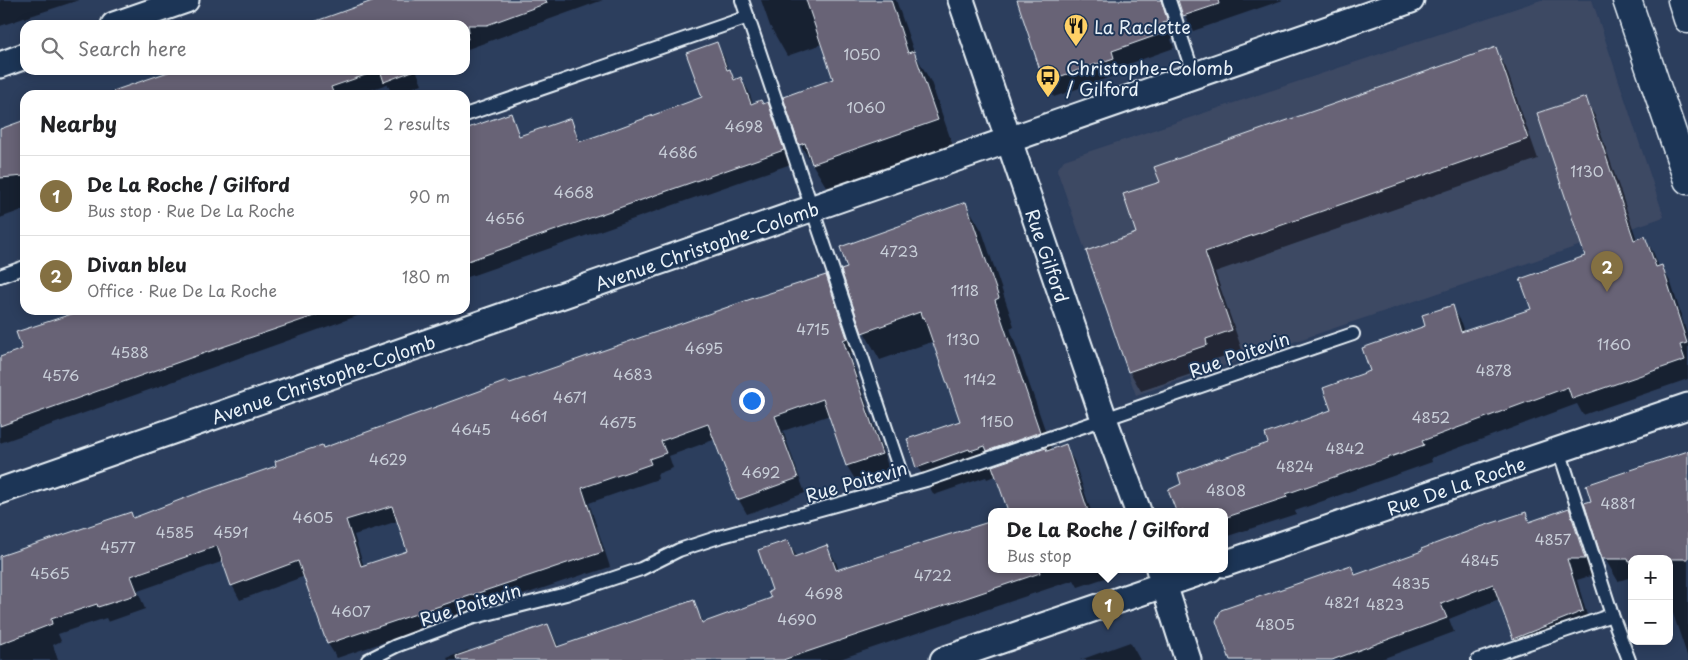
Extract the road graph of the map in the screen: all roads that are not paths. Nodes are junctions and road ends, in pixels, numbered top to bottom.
1 (186, 0) edge
2 (742, 0) edge
3 (961, 0) edge
4 (1169, 0) edge
5 (1411, 0) edge
6 (1627, 0) edge
7 (1682, 0) edge
8 (748, 17) junction
9 (1688, 19) edge
10 (128, 20) edge
11 (20, 58) edge
12 (0, 65) edge
13 (1194, 76) junction
14 (470, 113) edge
15 (1009, 140) junction
16 (1688, 180) edge
17 (813, 208) junction
18 (20, 270) edge
19 (0, 276) edge
20 (1353, 334) dead end
21 (1688, 406) edge
22 (1104, 419) junction
23 (1559, 450) junction
24 (905, 485) junction
25 (0, 491) edge
26 (1137, 508) edge
27 (1228, 563) edge
28 (1186, 573) edge
29 (1161, 577) edge
30 (1612, 614) junction
31 (368, 660) edge
32 (944, 660) edge
33 (1188, 660) edge
34 (1478, 660) edge
35 (1630, 660) edge

1 - 10 street
2 - 8 lane
3 - 15 street, Rue Gilford
4 - 13 lane
5 - 13 street, Avenue Christophe-Colomb
6 - 16 main road
7 - 9 main road
8 - 14 lane
8 - 17 lane
11 - 12 street
13 - 15 street, Avenue Christophe-Colomb
15 - 17 street, Avenue Christophe-Colomb
15 - 22 street, Rue Gilford
17 - 24 lane
17 - 25 street, Avenue Christophe-Colomb
18 - 19 lane
20 - 22 lane, Rue Poitevin
21 - 23 street, Rue De La Roche
22 - 24 lane, Rue Poitevin
22 - 26 street, Rue Gilford
23 - 27 street, Rue De La Roche
23 - 30 lane
24 - 31 lane, Rue Poitevin
28 - 29 street
29 - 32 street
29 - 33 street
30 - 34 lane
30 - 35 lane

